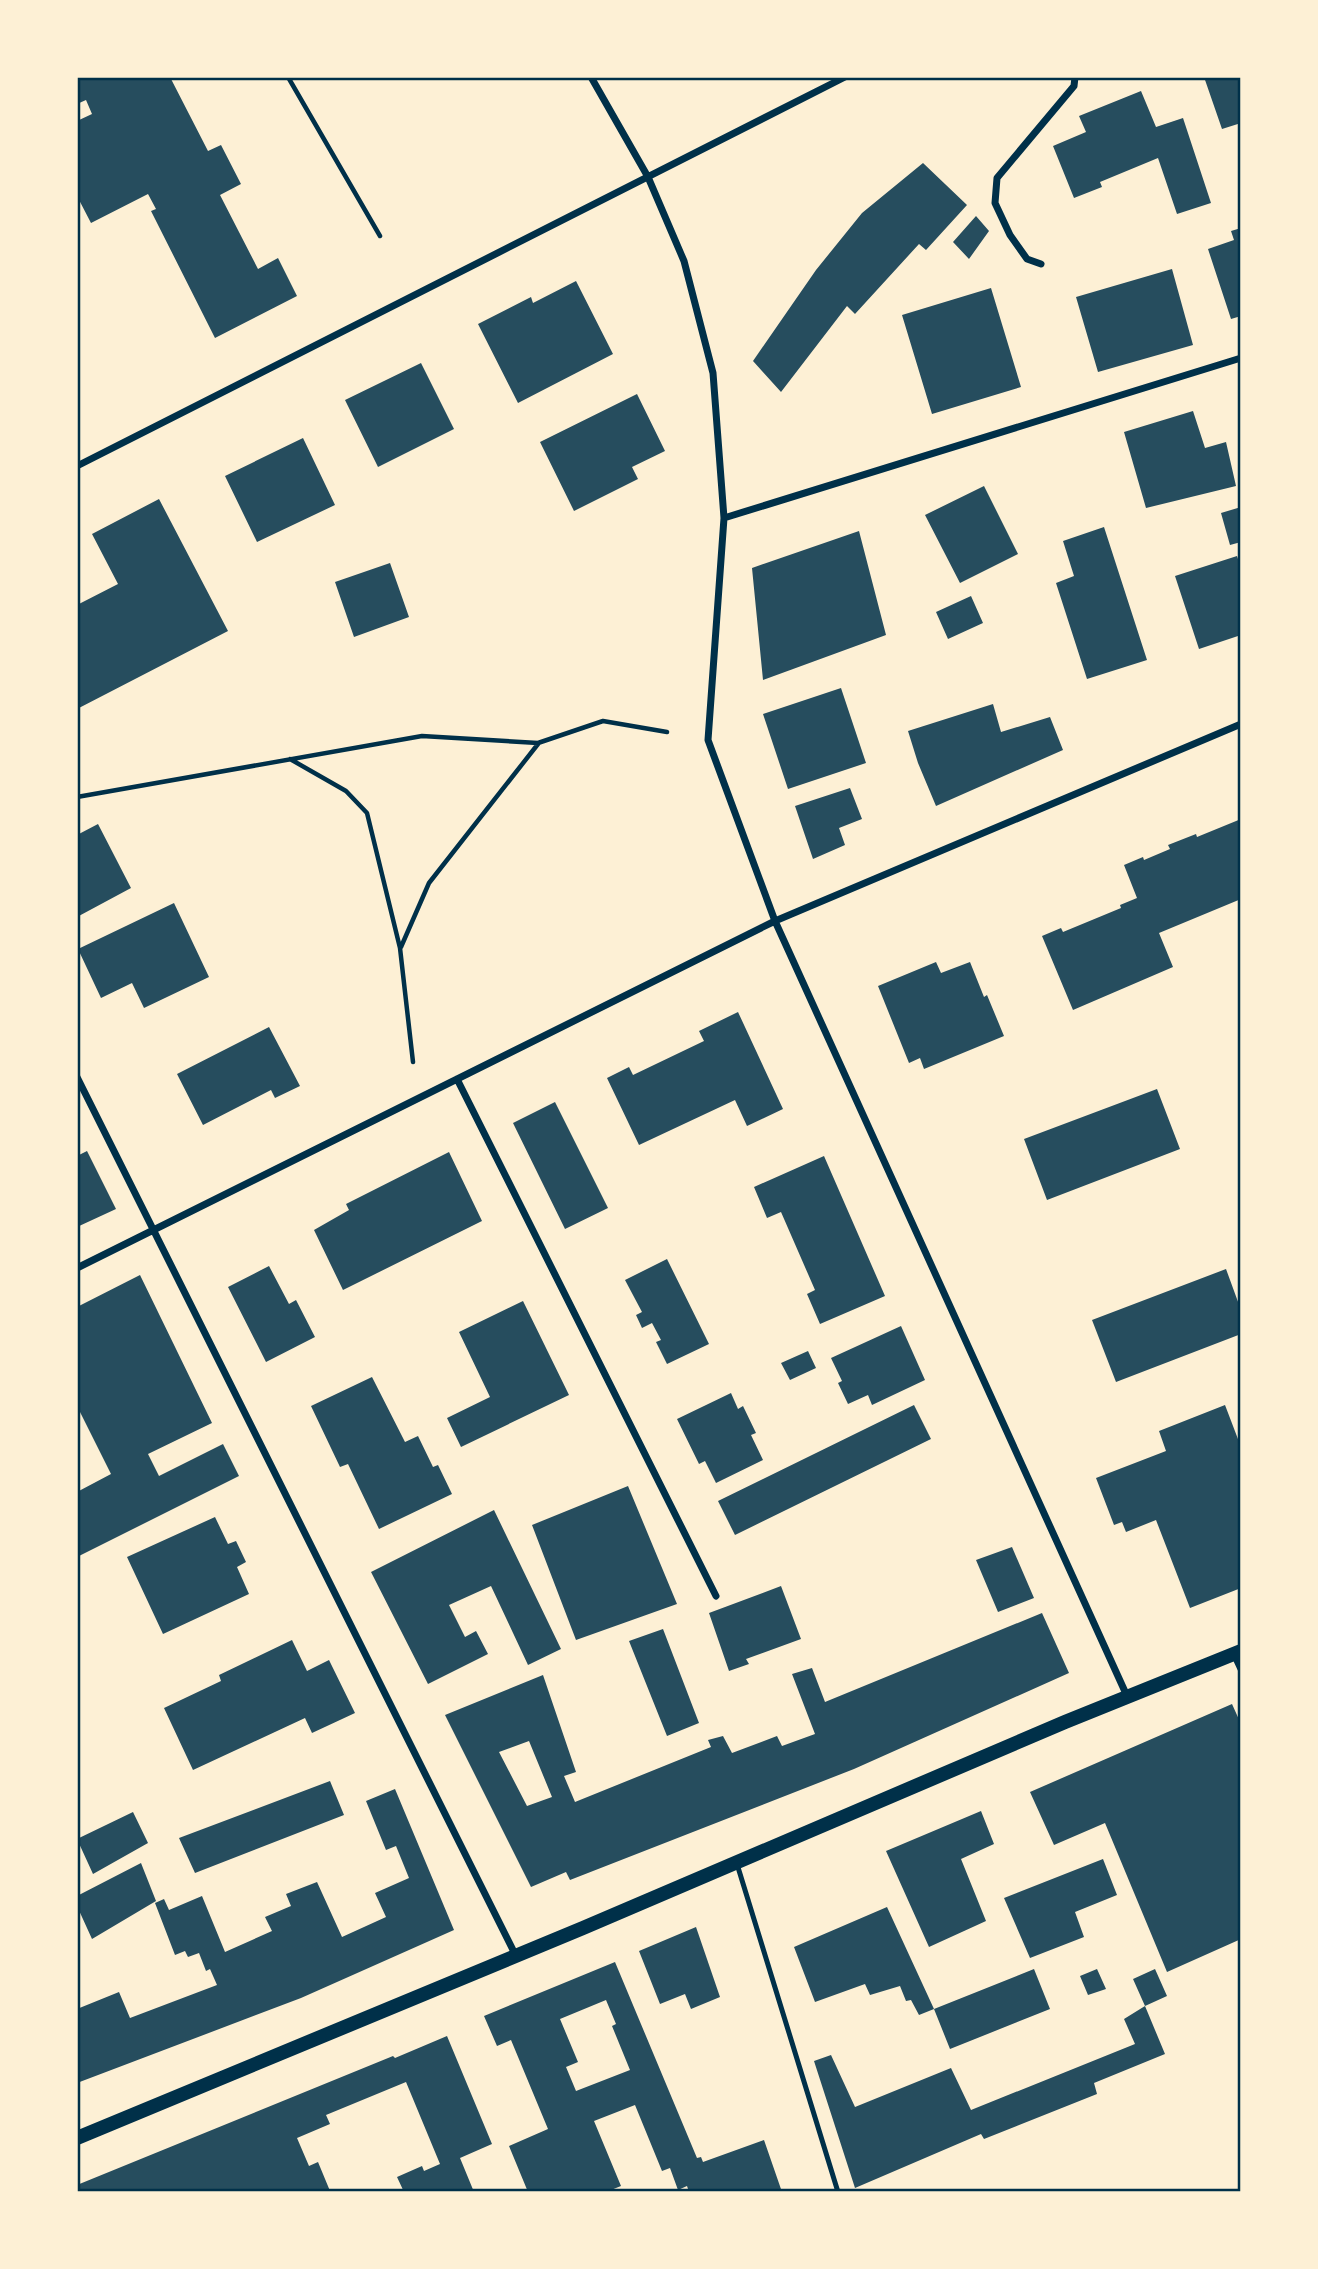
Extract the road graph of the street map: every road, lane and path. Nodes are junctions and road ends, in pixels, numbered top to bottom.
1 (288, 77) edge
2 (591, 77) edge
3 (845, 77) edge
4 (1075, 77) edge
5 (648, 177) junction
6 (380, 236) dead end
7 (1041, 264) dead end
8 (1241, 358) edge
9 (77, 466) edge
10 (724, 518) junction
11 (1241, 724) edge
12 (667, 732) dead end
13 (538, 743) junction
14 (289, 758) junction
15 (77, 797) edge
16 (775, 921) junction
17 (400, 948) junction
18 (413, 1062) dead end
19 (77, 1077) edge
20 (457, 1080) junction
21 (155, 1230) junction
22 (77, 1268) edge
23 (716, 1596) dead end
24 (1238, 1653) edge
25 (1241, 1670) edge
26 (1127, 1697) junction
27 (736, 1863) junction
28 (516, 1956) junction
29 (77, 2138) edge
30 (838, 2192) edge

1 - 6 path
2 - 5 street
3 - 5 street
4 - 7 street
5 - 9 street
5 - 10 street
8 - 10 street
10 - 16 street
11 - 16 street
12 - 13 path
13 - 14 path
13 - 17 path
14 - 15 path
14 - 17 path
16 - 20 street
16 - 26 street
17 - 18 path
19 - 21 street
20 - 21 street
20 - 23 street
21 - 22 street
21 - 28 street
24 - 25 street
24 - 26 main road
26 - 27 main road
27 - 28 main road
27 - 30 lane
28 - 29 main road

